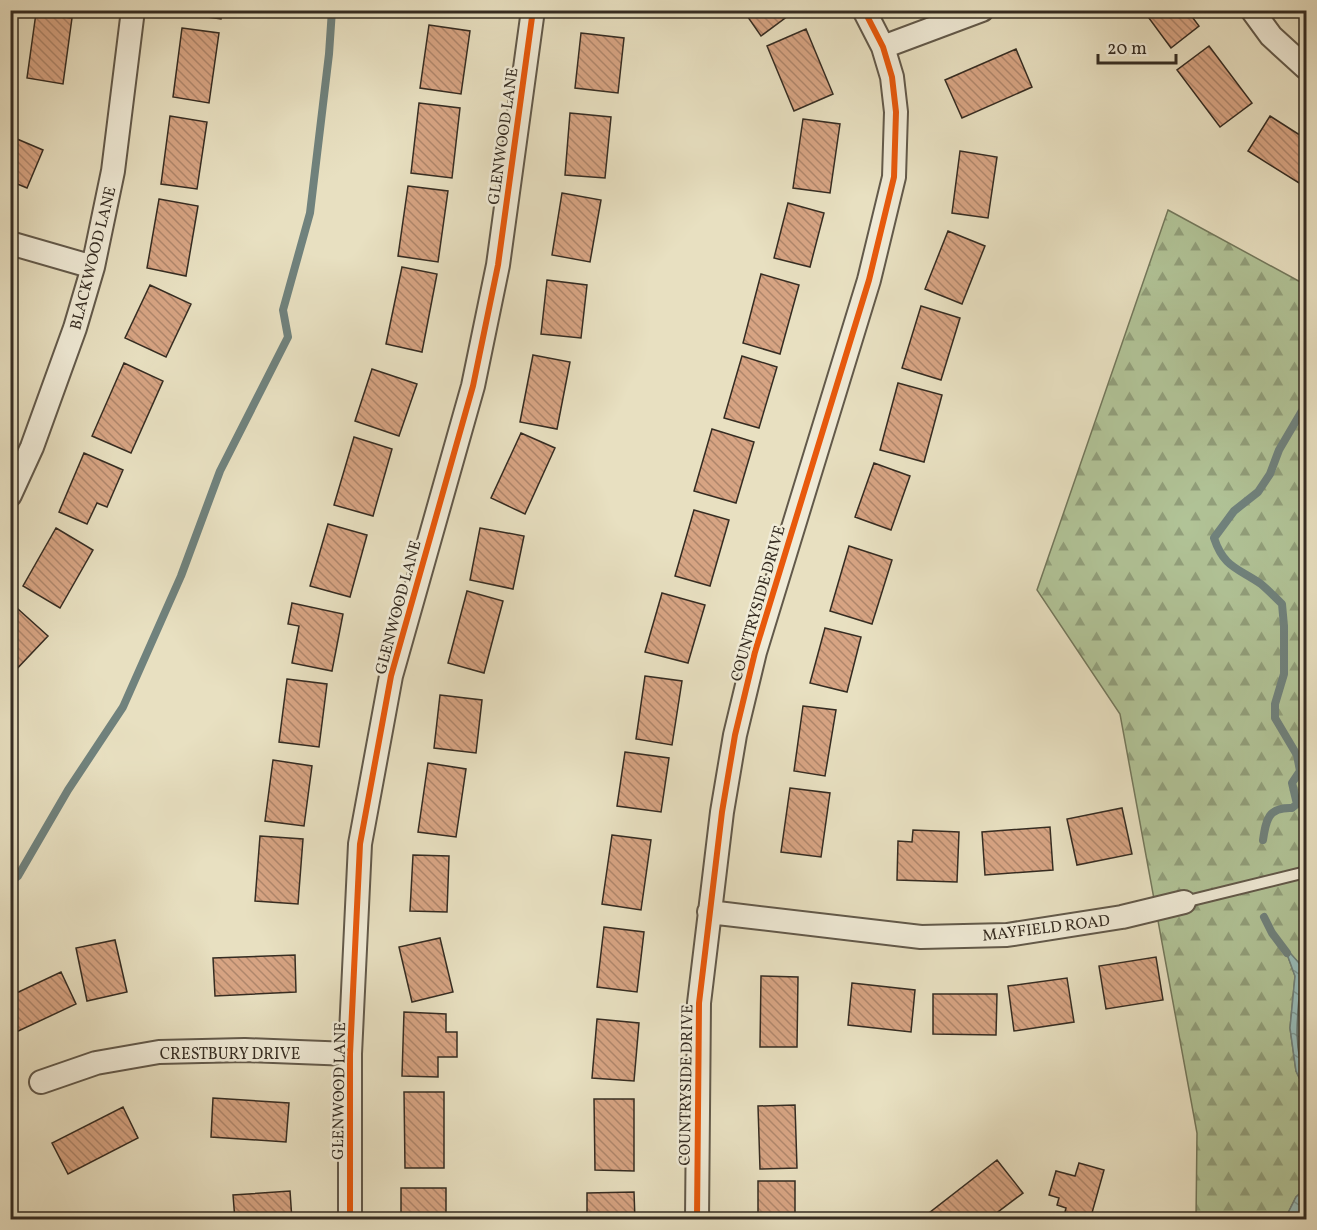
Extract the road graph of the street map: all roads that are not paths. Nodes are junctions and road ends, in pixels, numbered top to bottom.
1 (133, 10) edge
2 (533, 10) edge
3 (864, 10) edge
4 (982, 10) edge
5 (1252, 10) edge
6 (883, 47) junction
7 (1306, 68) edge
8 (10, 243) edge
9 (93, 267) junction
10 (10, 495) edge
11 (1306, 872) edge
12 (1184, 902) joint
13 (709, 912) junction
14 (350, 1054) junction
15 (41, 1082) dead end
16 (350, 1220) edge
17 (697, 1220) edge

1 - 9 street, BLACKWOOD LANE
2 - 14 street, GLENWOOD LANE
3 - 6 street, COUNTRYSIDE DRIVE
4 - 6 street
5 - 7 street
6 - 13 street, COUNTRYSIDE DRIVE
8 - 9 street
9 - 10 street, BLACKWOOD LANE
11 - 12 lane, MAYFIELD ROAD
12 - 13 street, MAYFIELD ROAD
13 - 17 street, COUNTRYSIDE DRIVE
14 - 15 street, CRESTBURY DRIVE
14 - 16 street, GLENWOOD LANE

